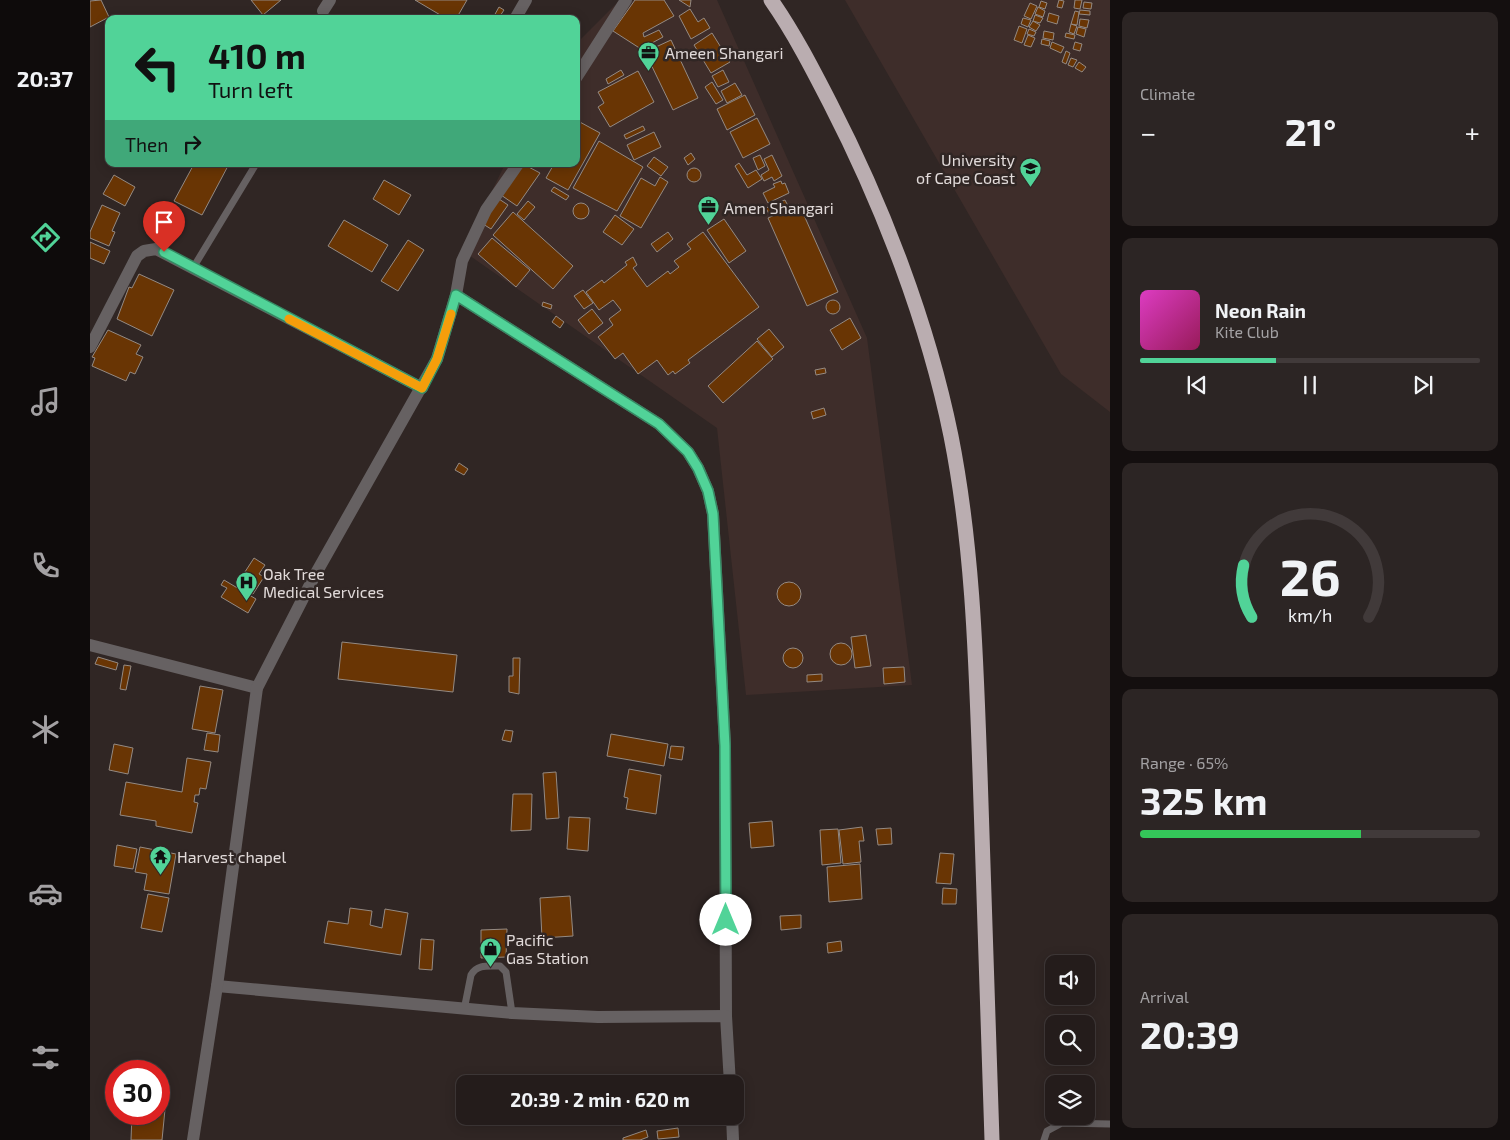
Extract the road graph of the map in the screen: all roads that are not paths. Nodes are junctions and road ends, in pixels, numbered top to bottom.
1 (526, 0) edge
2 (626, 0) edge
3 (771, 0) edge
4 (517, 15) edge
5 (580, 72) edge
6 (254, 167) edge
7 (516, 167) edge
8 (193, 268) junction
9 (456, 295) junction
10 (90, 346) edge
11 (422, 388) junction
12 (90, 645) edge
13 (257, 688) junction
14 (216, 986) junction
15 (464, 1010) junction
16 (512, 1013) junction
17 (726, 1016) junction
18 (729, 1075) edge
19 (1110, 1124) edge
20 (732, 1125) edge
21 (193, 1140) edge
22 (733, 1140) edge
23 (992, 1140) edge
24 (1044, 1140) edge

1 - 4 street
2 - 5 street
3 - 23 highway
6 - 8 lane
7 - 9 street
8 - 10 street
8 - 11 street
9 - 11 street
9 - 17 street
11 - 13 street
12 - 13 street
13 - 14 street
14 - 15 street
14 - 21 street
15 - 16 street
15 - 16 lane
16 - 17 street
17 - 18 street
19 - 24 lane
20 - 22 street

